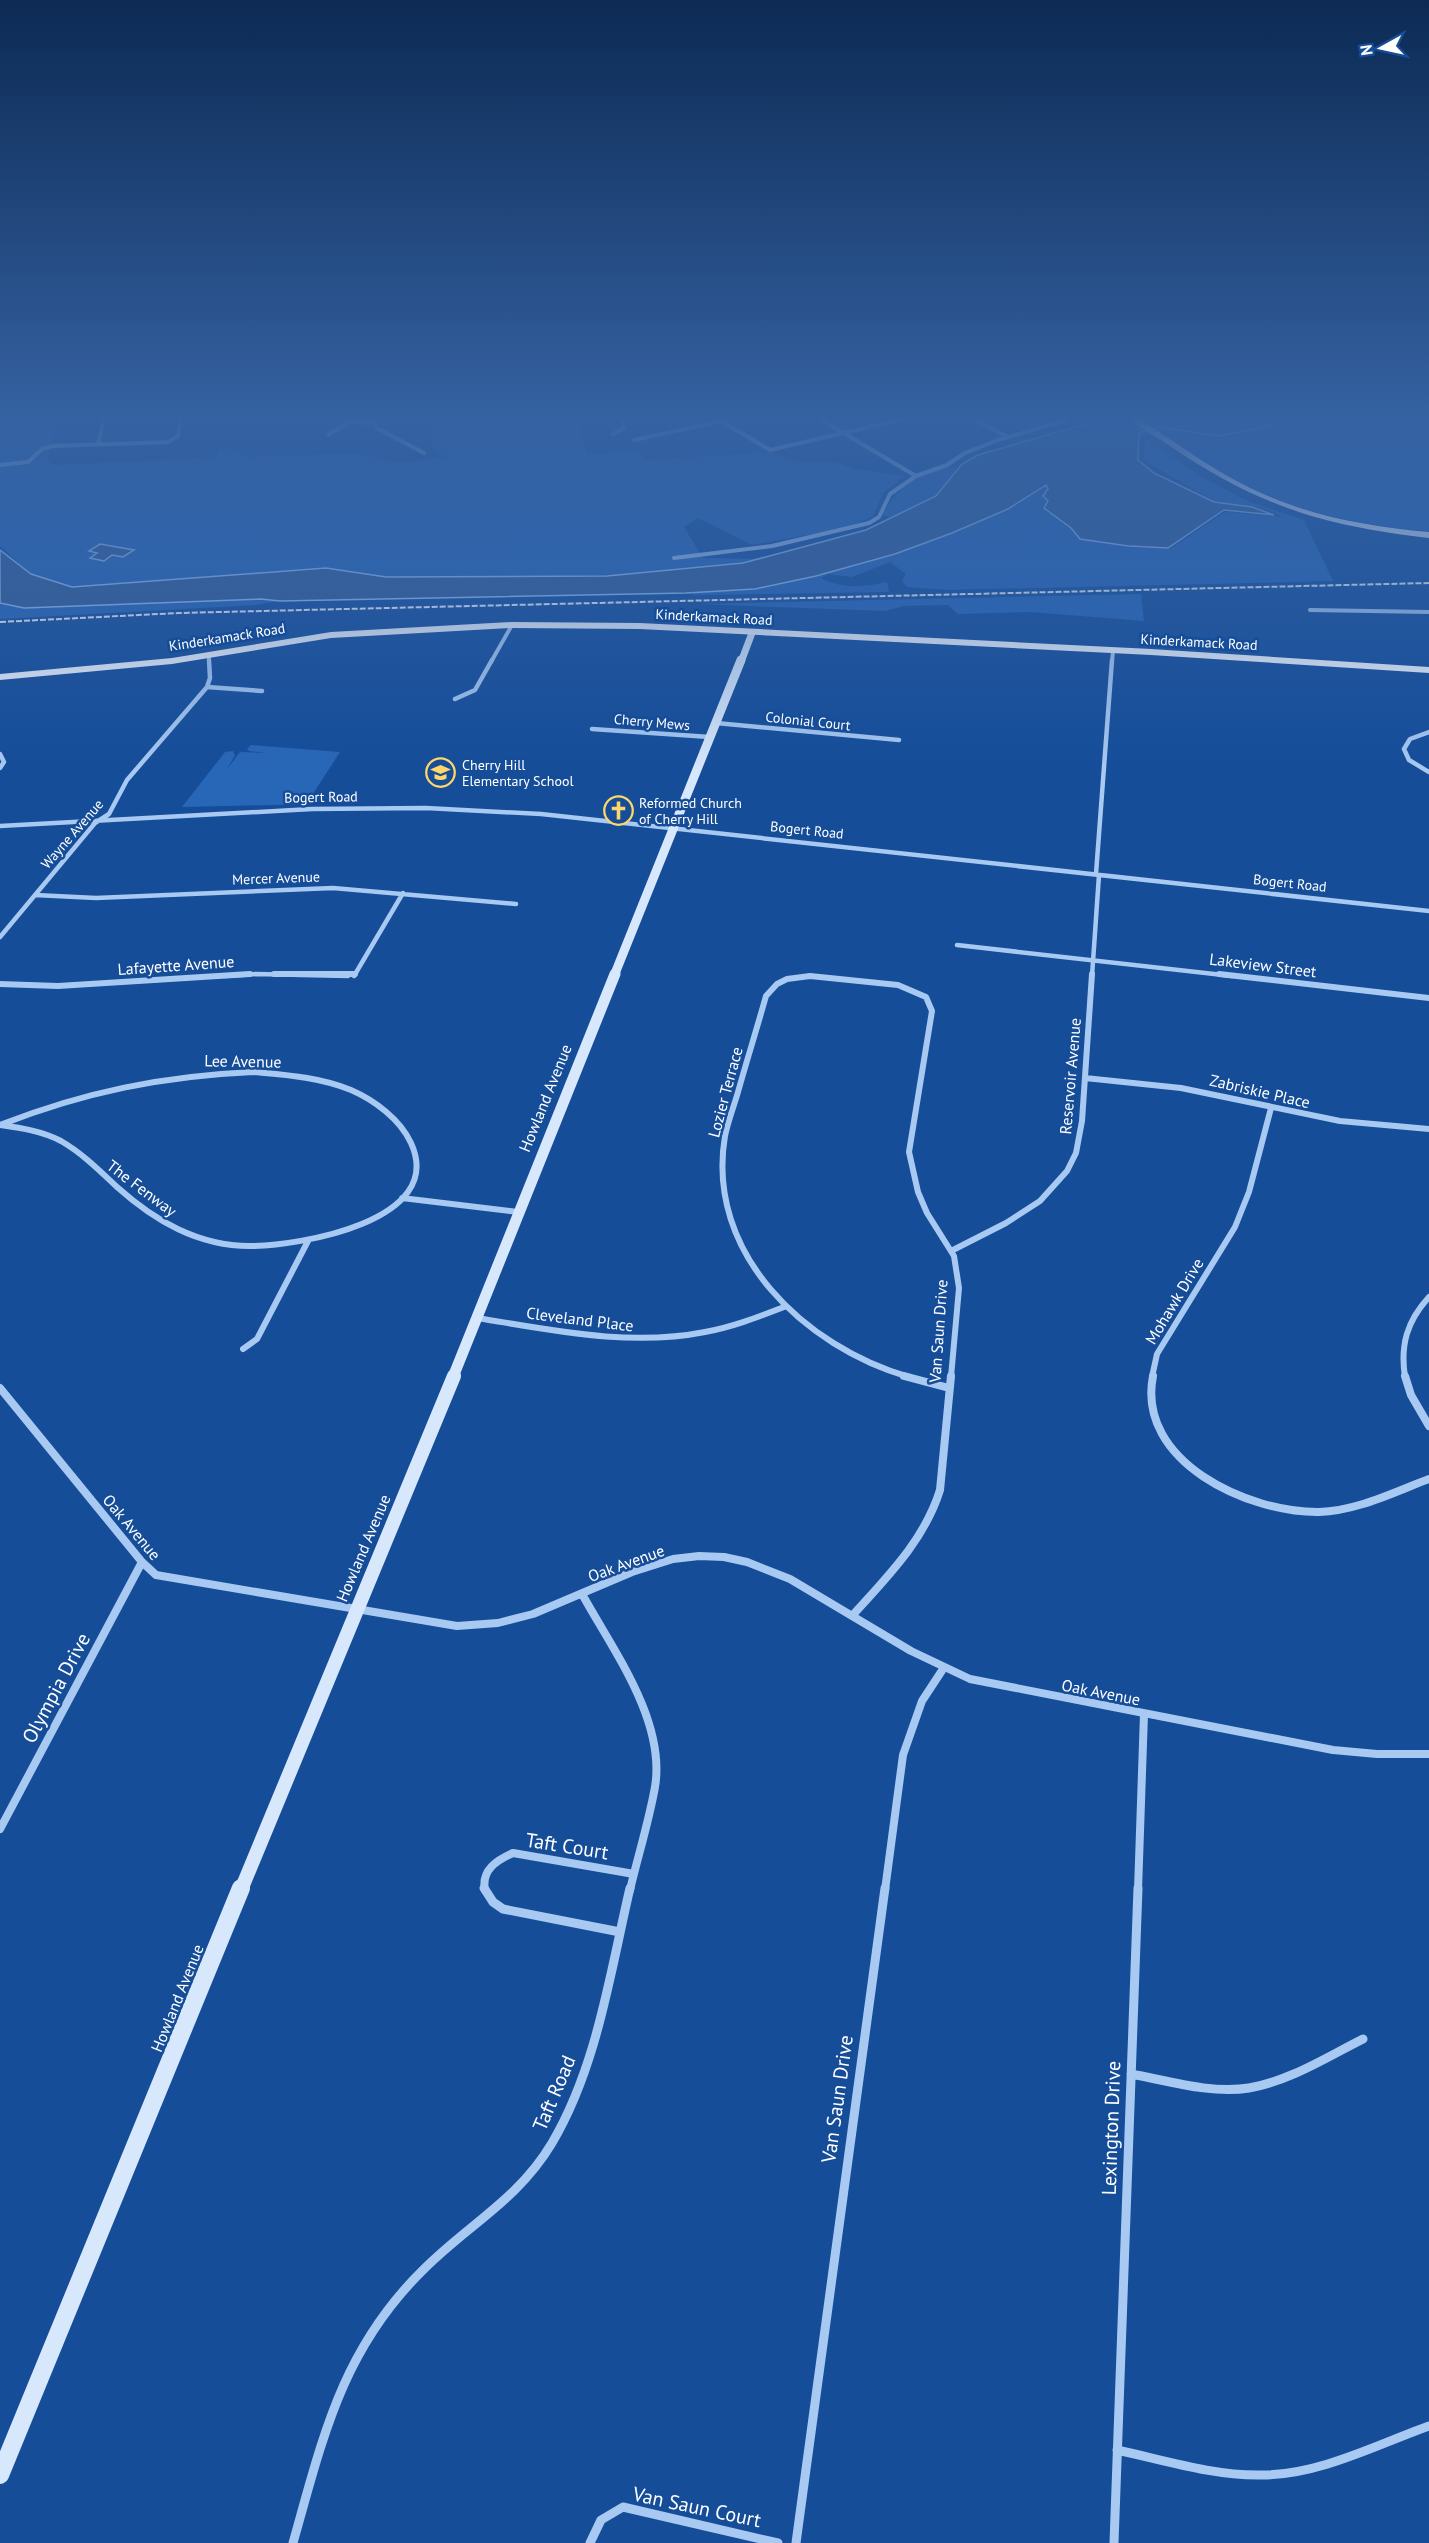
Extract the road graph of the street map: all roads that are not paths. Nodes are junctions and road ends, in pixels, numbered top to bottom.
1 (825, 534) edge
2 (674, 558) dead end
3 (1310, 610) dead end
4 (1429, 612) edge
5 (512, 625) junction
6 (752, 633) junction
7 (1113, 651) junction
8 (209, 655) junction
9 (1429, 670) edge
10 (0, 677) edge
11 (207, 687) junction
12 (262, 691) dead end
13 (455, 699) dead end
14 (716, 723) junction
15 (592, 729) dead end
16 (1429, 732) edge
17 (710, 737) junction
18 (899, 740) dead end
19 (0, 754) edge
20 (0, 768) edge
21 (1429, 772) edge
22 (95, 823) junction
23 (0, 826) edge
24 (674, 827) junction
25 (1097, 875) junction
26 (404, 893) junction
27 (35, 895) junction
28 (516, 904) dead end
29 (1429, 910) edge
30 (0, 937) edge
31 (957, 945) dead end
32 (1093, 959) junction
33 (0, 984) edge
34 (926, 997) joint
35 (1429, 998) edge
36 (1085, 1078) junction
37 (1271, 1108) junction
38 (0, 1125) edge
39 (1429, 1129) edge
40 (402, 1198) junction
41 (518, 1212) junction
42 (308, 1241) junction
43 (951, 1251) junction
44 (1429, 1297) edge
45 (784, 1306) junction
46 (476, 1318) junction
47 (243, 1349) dead end
48 (0, 1388) edge
49 (949, 1388) junction
50 (1429, 1426) edge
51 (1429, 1479) edge
52 (142, 1562) junction
53 (582, 1594) junction
54 (356, 1609) junction
55 (852, 1616) junction
56 (943, 1669) junction
57 (1144, 1714) junction
58 (1429, 1754) edge
59 (0, 1829) edge
60 (634, 1874) junction
61 (620, 1932) junction
62 (1363, 2040) dead end
63 (1131, 2074) junction
64 (1429, 2426) edge
65 (1117, 2450) junction
66 (0, 2475) edge
67 (293, 2543) edge
68 (590, 2543) edge
69 (778, 2543) edge
70 (796, 2543) edge
71 (1114, 2543) edge

1 - 2 street
3 - 4 street
5 - 6 main road, Kinderkamack Road
5 - 8 main road, Kinderkamack Road
5 - 13 street
6 - 7 main road, Kinderkamack Road
6 - 14 street, Howland Avenue
7 - 9 main road, Kinderkamack Road
7 - 25 street, Reservoir Avenue
8 - 10 main road, Kinderkamack Road
8 - 11 street
11 - 12 street
11 - 22 street, Wayne Avenue
14 - 17 street, Howland Avenue
14 - 18 street, Colonial Court
15 - 17 street, Cherry Mews
16 - 21 street
17 - 24 street, Howland Avenue
19 - 20 street
22 - 23 street, Bogert Road
22 - 24 street, Bogert Road
22 - 27 street, Wayne Avenue
24 - 25 street, Bogert Road
24 - 41 street, Howland Avenue
25 - 29 street, Bogert Road
25 - 32 street, Reservoir Avenue
26 - 27 street, Mercer Avenue
26 - 28 street, Mercer Avenue
26 - 33 street, Lafayette Avenue
27 - 30 street, Wayne Avenue
31 - 32 street, Lakeview Street
32 - 35 street, Lakeview Street
32 - 36 street, Reservoir Avenue
34 - 43 street, Van Saun Drive
34 - 45 street, Lozier Terrace
36 - 37 street, Zabriskie Place
36 - 43 street, Reservoir Avenue
37 - 39 street, Zabriskie Place
37 - 51 street, Mohawk Drive
38 - 40 street, Lee Avenue
38 - 42 street, The Fenway
40 - 41 street
40 - 42 street, The Fenway
41 - 46 street, Howland Avenue
42 - 47 street
43 - 49 street, Van Saun Drive
44 - 50 street
45 - 46 street, Cleveland Place
45 - 49 street, Lozier Terrace
46 - 54 street, Howland Avenue
48 - 52 street, Oak Avenue
49 - 55 street, Van Saun Drive
52 - 54 street, Oak Avenue
52 - 59 street, Olympia Drive
53 - 54 street, Oak Avenue
53 - 55 street, Oak Avenue
53 - 60 street, Taft Road
54 - 66 street, Howland Avenue
55 - 56 street, Oak Avenue
56 - 57 street, Oak Avenue
56 - 70 street, Van Saun Drive
57 - 58 street, Oak Avenue
57 - 63 street, Lexington Drive
60 - 61 street, Taft Road
60 - 61 street, Taft Court
61 - 67 street, Taft Road
62 - 63 street
63 - 65 street, Lexington Drive
64 - 65 street
65 - 71 street, Lexington Drive
68 - 69 street, Van Saun Court

